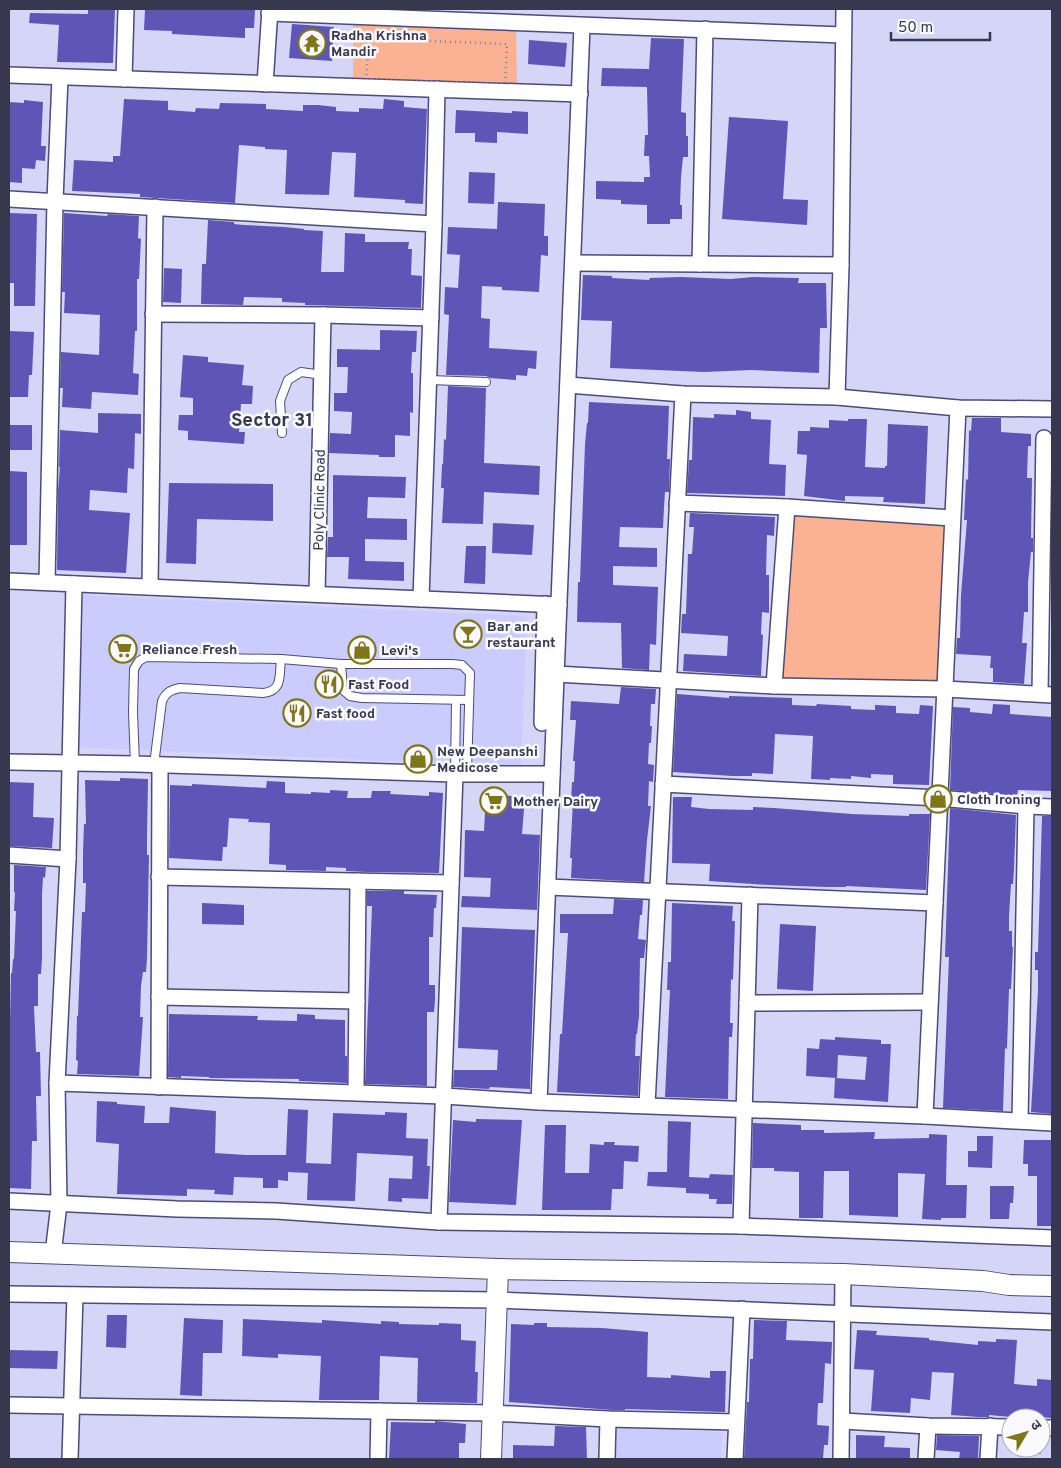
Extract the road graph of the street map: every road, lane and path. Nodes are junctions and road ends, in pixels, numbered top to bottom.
1 (126, 9) edge
2 (844, 9) edge
3 (270, 11) edge
4 (582, 26) junction
5 (705, 29) junction
6 (843, 35) junction
7 (369, 40) joint
8 (9, 75) edge
9 (60, 77) junction
10 (124, 79) junction
11 (266, 84) junction
12 (437, 89) junction
13 (580, 94) junction
14 (9, 199) edge
15 (54, 201) junction
16 (155, 207) junction
17 (434, 224) junction
18 (573, 263) junction
19 (700, 264) junction
20 (841, 265) junction
21 (153, 314) junction
22 (324, 315) junction
23 (431, 318) junction
24 (322, 375) junction
25 (429, 380) junction
26 (486, 382) dead end
27 (568, 385) junction
28 (682, 394) junction
29 (837, 397) junction
30 (958, 408) junction
31 (1052, 409) edge
32 (282, 433) dead end
33 (1044, 438) dead end
34 (677, 503) junction
35 (787, 507) junction
36 (952, 518) junction
37 (9, 581) edge
38 (47, 582) junction
39 (74, 584) junction
40 (150, 587) junction
41 (317, 594) junction
42 (421, 599) junction
43 (552, 604) junction
44 (281, 660) junction
45 (341, 664) junction
46 (556, 674) junction
47 (668, 680) junction
48 (774, 686) junction
49 (944, 689) junction
50 (1046, 695) edge
51 (456, 700) junction
52 (469, 700) junction
53 (542, 723) dead end
54 (9, 762) edge
55 (71, 764) junction
56 (135, 764) junction
57 (157, 765) junction
58 (461, 773) junction
59 (552, 774) junction
60 (663, 784) junction
61 (939, 798) junction
62 (1026, 806) junction
63 (1052, 807) edge
64 (9, 855) edge
65 (68, 858) junction
66 (160, 877) junction
67 (358, 881) junction
68 (451, 883) junction
69 (548, 887) junction
70 (658, 891) junction
71 (750, 895) junction
72 (935, 902) junction
73 (159, 997) junction
74 (357, 1001) junction
75 (930, 1002) junction
76 (747, 1003) junction
77 (58, 1083) junction
78 (159, 1087) junction
79 (356, 1092) junction
80 (444, 1096) junction
81 (539, 1102) junction
82 (647, 1105) junction
83 (744, 1110) junction
84 (925, 1116) junction
85 (1020, 1122) junction
86 (1052, 1123) edge
87 (9, 1201) edge
88 (59, 1204) junction
89 (439, 1222) junction
90 (741, 1226) junction
91 (1052, 1238) edge
92 (9, 1252) edge
93 (52, 1254) junction
94 (498, 1268) junction
95 (843, 1274) junction
96 (1052, 1275) edge
97 (983, 1281) junction
98 (1052, 1286) edge
99 (9, 1294) edge
100 (75, 1295) junction
101 (496, 1300) junction
102 (742, 1308) junction
103 (843, 1315) junction
104 (1052, 1322) edge
105 (9, 1405) edge
106 (72, 1405) junction
107 (380, 1411) junction
108 (492, 1413) junction
109 (608, 1419) junction
110 (843, 1420) junction
111 (736, 1422) junction
112 (928, 1426) junction
113 (990, 1426) junction
114 (1001, 1427) edge
115 (70, 1459) edge
116 (378, 1459) edge
117 (491, 1459) edge
118 (607, 1459) edge
119 (735, 1459) edge
120 (841, 1459) edge
121 (926, 1459) edge
122 (988, 1459) edge

1 - 10 street
2 - 6 street
3 - 4 street
3 - 11 street
4 - 5 street
4 - 13 street
5 - 6 street
5 - 19 street
6 - 20 street
7 - 7 path
8 - 9 street
9 - 10 street
9 - 15 street
10 - 11 street
11 - 12 street
12 - 13 street
12 - 17 street
13 - 18 street
14 - 15 street
15 - 16 street
15 - 38 street
16 - 17 street
16 - 21 street
17 - 23 street
18 - 19 street
18 - 27 street
19 - 20 street
20 - 29 street
21 - 22 street
21 - 40 street
22 - 23 street
22 - 24 street, Poly Clinic Road
23 - 25 street
24 - 32 lane
24 - 41 street, Poly Clinic Road
25 - 26 lane
25 - 42 street
27 - 28 street
27 - 43 street
28 - 29 street
28 - 34 street
29 - 30 street
30 - 31 street
30 - 36 street
33 - 50 street
34 - 35 street
34 - 47 street
35 - 36 street
35 - 48 street
36 - 49 street
37 - 38 street
38 - 39 street
39 - 40 street
39 - 55 street
40 - 41 street
41 - 42 street
42 - 43 street
43 - 46 street
43 - 53 street
44 - 45 lane
44 - 56 lane
44 - 57 lane
45 - 51 lane
45 - 52 lane
46 - 47 street
46 - 59 street
47 - 48 street
47 - 60 street
48 - 49 street
49 - 50 street
49 - 61 street
51 - 52 lane
51 - 58 lane
52 - 58 lane
54 - 55 street
55 - 56 street
55 - 65 street
56 - 57 street
57 - 58 street
57 - 66 street
58 - 59 street
58 - 68 street
59 - 69 street
60 - 61 street
60 - 70 street
61 - 62 street
61 - 72 street
62 - 63 street
62 - 85 street
64 - 65 street
65 - 77 street
66 - 67 street
66 - 73 street
67 - 68 street
67 - 74 street
68 - 80 street
69 - 70 street
69 - 81 street
70 - 71 street
70 - 82 street
71 - 72 street
71 - 76 street
72 - 75 street
73 - 74 street
73 - 78 street
74 - 79 street
75 - 76 street
75 - 84 street
76 - 83 street
77 - 78 street
77 - 88 street
78 - 79 street
79 - 80 street
80 - 81 street
80 - 89 street
81 - 82 street
82 - 83 street
83 - 84 street
83 - 90 street
84 - 85 street
85 - 86 street
87 - 88 street
88 - 89 street
88 - 93 street
89 - 90 street
90 - 91 street
92 - 93 street
93 - 94 street
94 - 95 street
94 - 101 street
95 - 97 street
95 - 103 street
96 - 97 street
97 - 98 street
99 - 100 street
100 - 101 street
100 - 106 street
101 - 102 street
101 - 108 street
102 - 103 street
102 - 111 street
103 - 104 street
103 - 110 street
105 - 106 street
106 - 107 street
106 - 115 street
107 - 108 street
107 - 116 street
108 - 109 street
108 - 117 street
109 - 111 street
109 - 118 street
110 - 112 street
110 - 120 street
111 - 119 street
112 - 113 street
112 - 121 street
113 - 114 street
113 - 122 street

